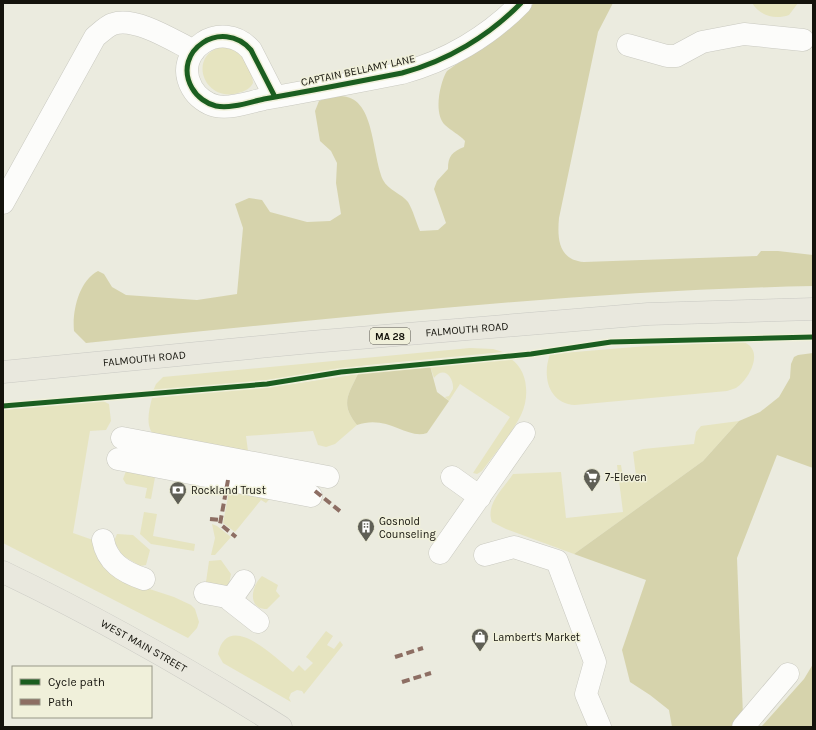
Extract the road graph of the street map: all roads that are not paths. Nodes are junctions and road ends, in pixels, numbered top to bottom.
1 (521, 3) edge
2 (803, 40) dead end
3 (628, 45) dead end
4 (194, 51) junction
5 (275, 97) junction
6 (3, 203) edge
7 (813, 309) edge
8 (3, 372) edge
9 (524, 433) dead end
10 (120, 449) dead end
11 (452, 477) dead end
12 (319, 487) dead end
13 (480, 497) junction
14 (103, 540) dead end
15 (440, 553) dead end
16 (485, 555) dead end
17 (3, 572) edge
18 (144, 579) dead end
19 (244, 581) dead end
20 (205, 593) dead end
21 (230, 600) dead end
22 (258, 622) dead end
23 (788, 674) dead end
24 (281, 727) edge
25 (600, 727) edge
26 (743, 727) edge

1 - 5 street, CAPTAIN BELLAMY LANE
2 - 3 street
4 - 5 street
4 - 5 street, CAPTAIN BELLAMY LANE
4 - 6 street
7 - 8 main road, FALMOUTH ROAD / MA 28
9 - 13 street
10 - 12 street
11 - 13 street
13 - 15 street
14 - 18 street
16 - 25 street
17 - 24 main road, WEST MAIN STREET
19 - 20 street
21 - 22 street
23 - 26 street

